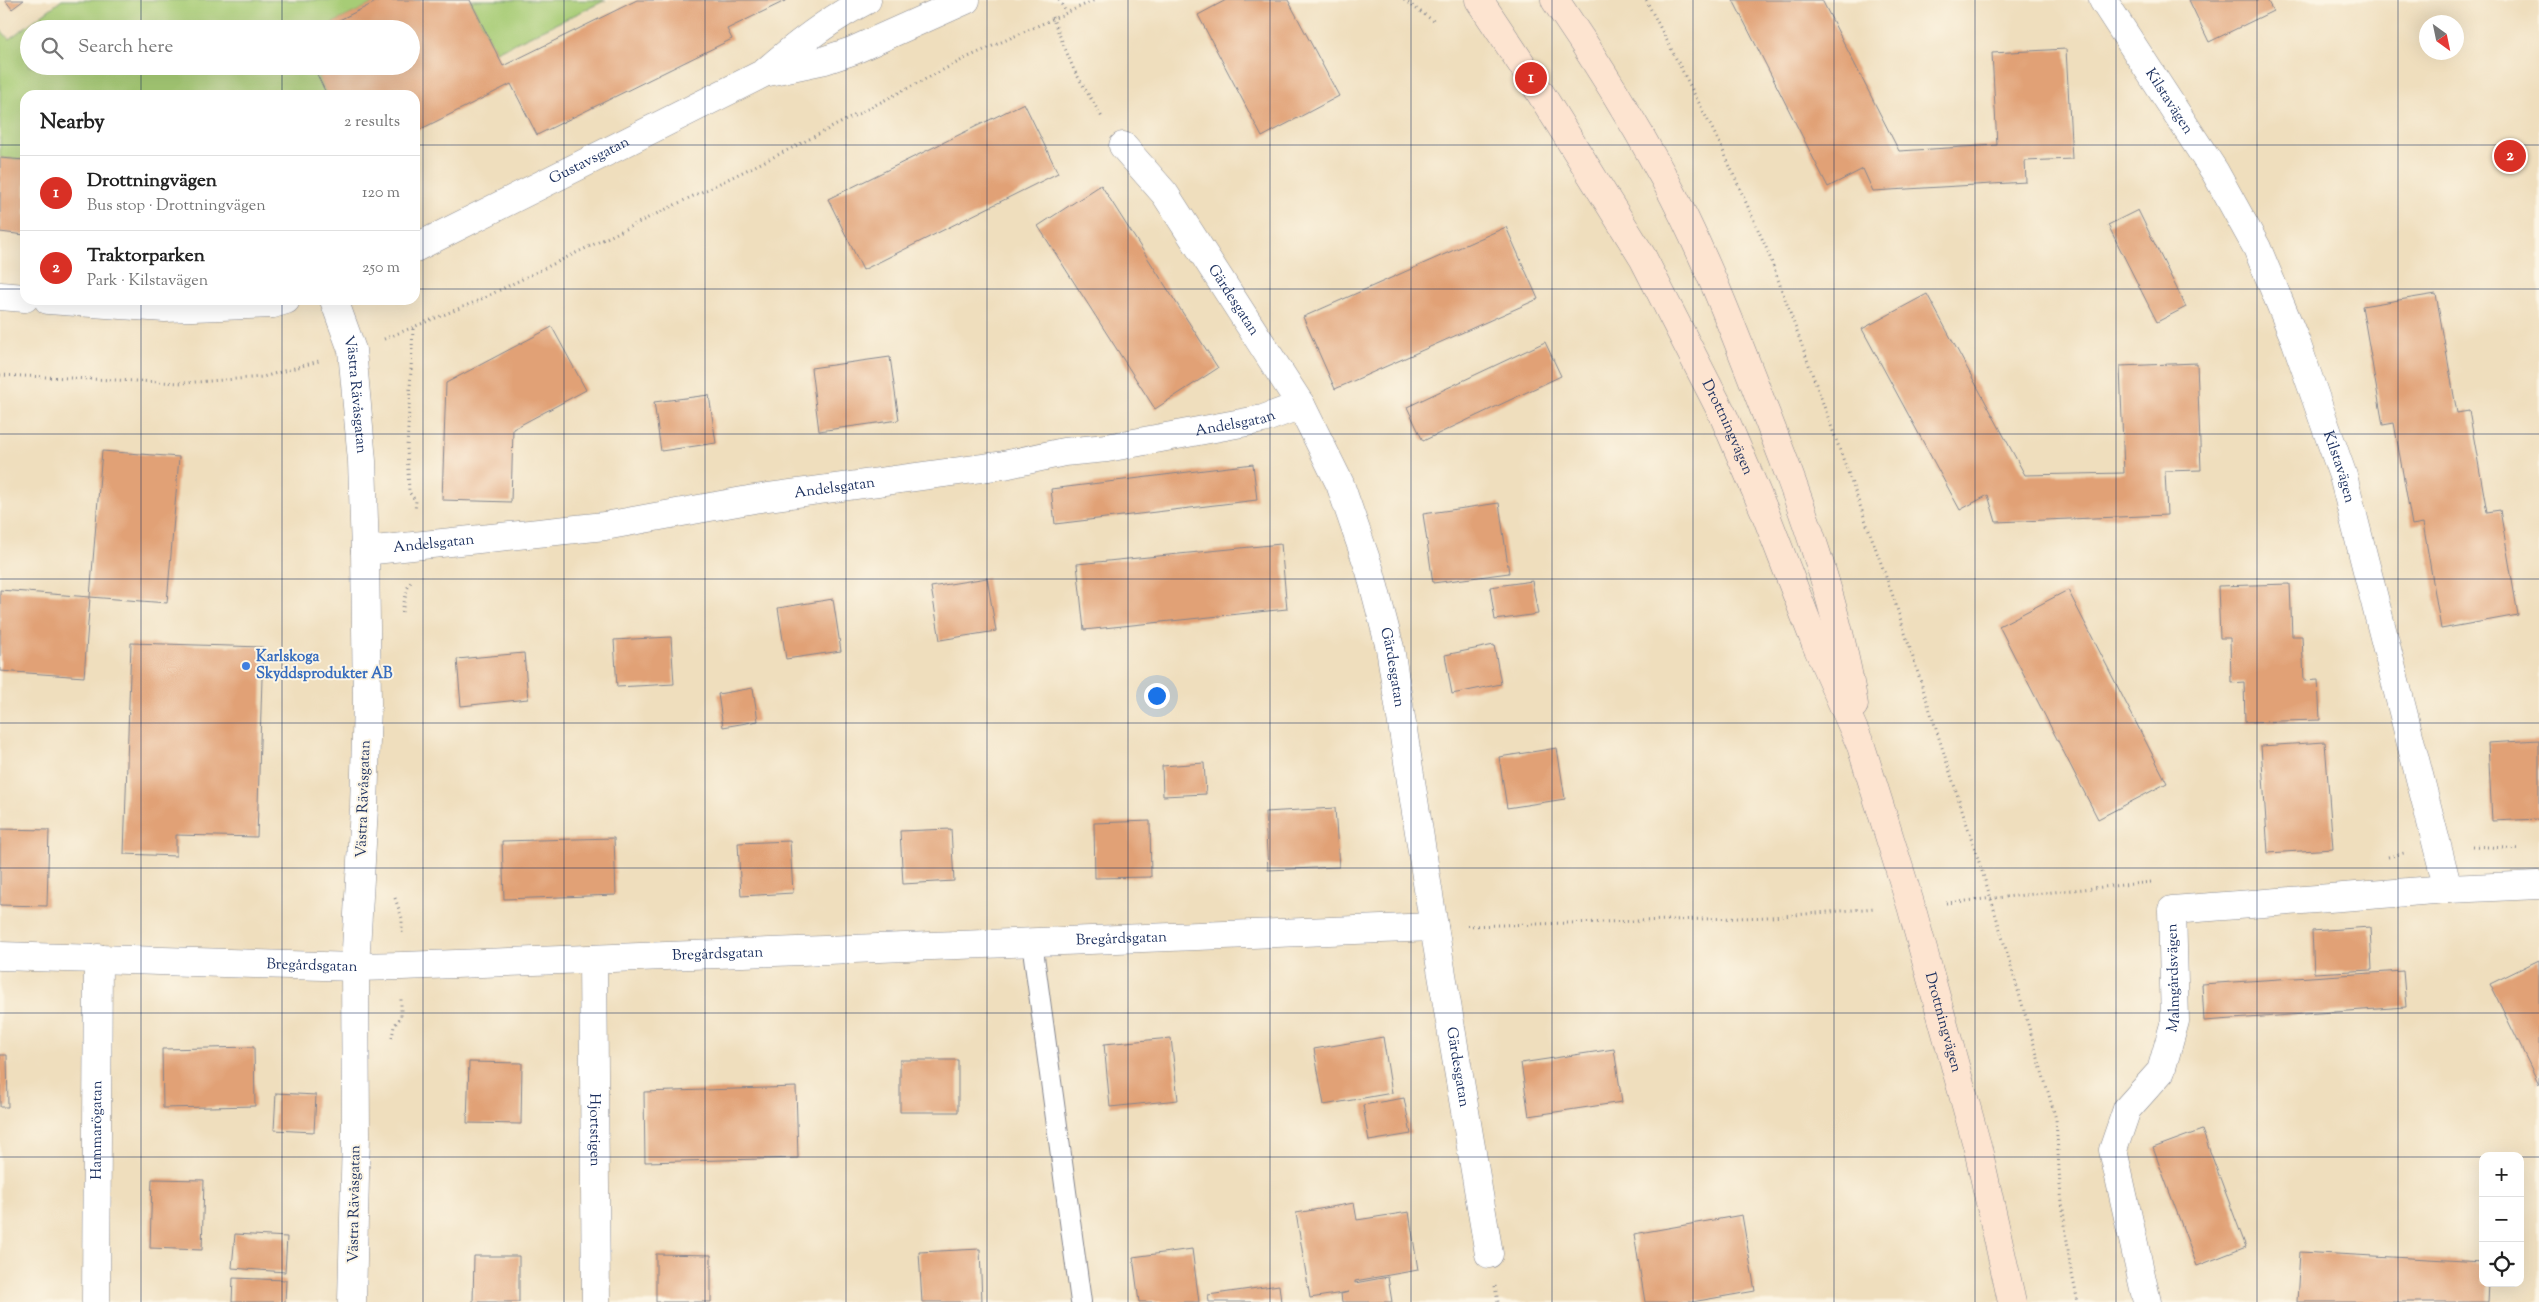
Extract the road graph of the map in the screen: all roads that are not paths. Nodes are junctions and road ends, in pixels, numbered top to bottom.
1 (867, 0) edge
2 (966, 0) edge
3 (1479, 0) edge
4 (1555, 0) edge
5 (2104, 0) edge
6 (764, 73) junction
7 (1123, 146) road end
8 (420, 245) edge
9 (0, 296) edge
10 (20, 298) edge
11 (121, 305) edge
12 (246, 305) edge
13 (336, 305) edge
14 (1301, 405) junction
15 (365, 551) junction
16 (1861, 746) junction
17 (2539, 885) edge
18 (2448, 889) junction
19 (1434, 927) junction
20 (1032, 942) junction
21 (0, 956) edge
22 (98, 958) junction
23 (593, 959) junction
24 (355, 967) junction
25 (1489, 1254) dead end
26 (96, 1302) edge
27 (352, 1302) edge
28 (596, 1302) edge
29 (1081, 1302) edge
30 (2012, 1302) edge
31 (2148, 1302) edge

1 - 6 street, Gustavsgatan
2 - 6 street, Gustavsgatan
3 - 16 main road, Drottningvägen
4 - 16 main road, Drottningvägen
5 - 18 street, Kilstavägen
6 - 8 street, Gustavsgatan
7 - 14 street, Gärdesgatan
9 - 10 street
11 - 12 street
13 - 15 street, Västra Rävåsgatan
14 - 15 street, Andelsgatan
14 - 19 street, Gärdesgatan
15 - 24 street, Västra Rävåsgatan
16 - 30 main road, Drottningvägen
17 - 18 street
18 - 31 street, Malmgårdsvägen
19 - 20 street, Bregårdsgatan
19 - 25 street, Gärdesgatan
20 - 23 street, Bregårdsgatan
20 - 29 lane
21 - 22 street, Bregårdsgatan
22 - 24 street, Bregårdsgatan
22 - 26 street, Hammarögatan
23 - 24 street, Bregårdsgatan
23 - 28 street, Hjortstigen
24 - 27 street, Västra Rävåsgatan

